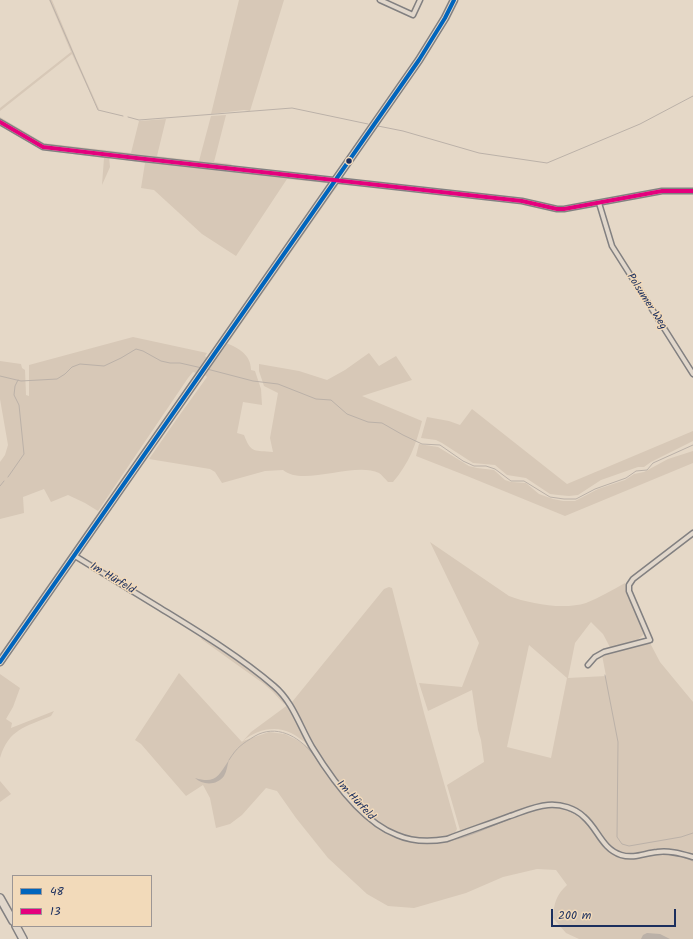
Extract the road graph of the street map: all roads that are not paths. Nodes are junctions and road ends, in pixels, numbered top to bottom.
1 (380, 0) edge
2 (420, 0) edge
3 (454, 0) edge
4 (0, 122) edge
5 (336, 180) junction
6 (693, 191) edge
7 (599, 203) junction
8 (693, 374) edge
9 (693, 533) edge
10 (74, 556) junction
11 (0, 662) edge
12 (588, 664) dead end
13 (693, 857) edge
14 (0, 898) edge
15 (12, 919) edge
16 (17, 927) edge
17 (23, 939) edge

1 - 2 street
3 - 5 street
4 - 5 street
5 - 7 street
5 - 10 street
6 - 7 street
7 - 8 street, Polsumer Weg
9 - 12 street
10 - 11 street
10 - 13 street, Im Hürfeld
14 - 15 main road
16 - 17 main road

